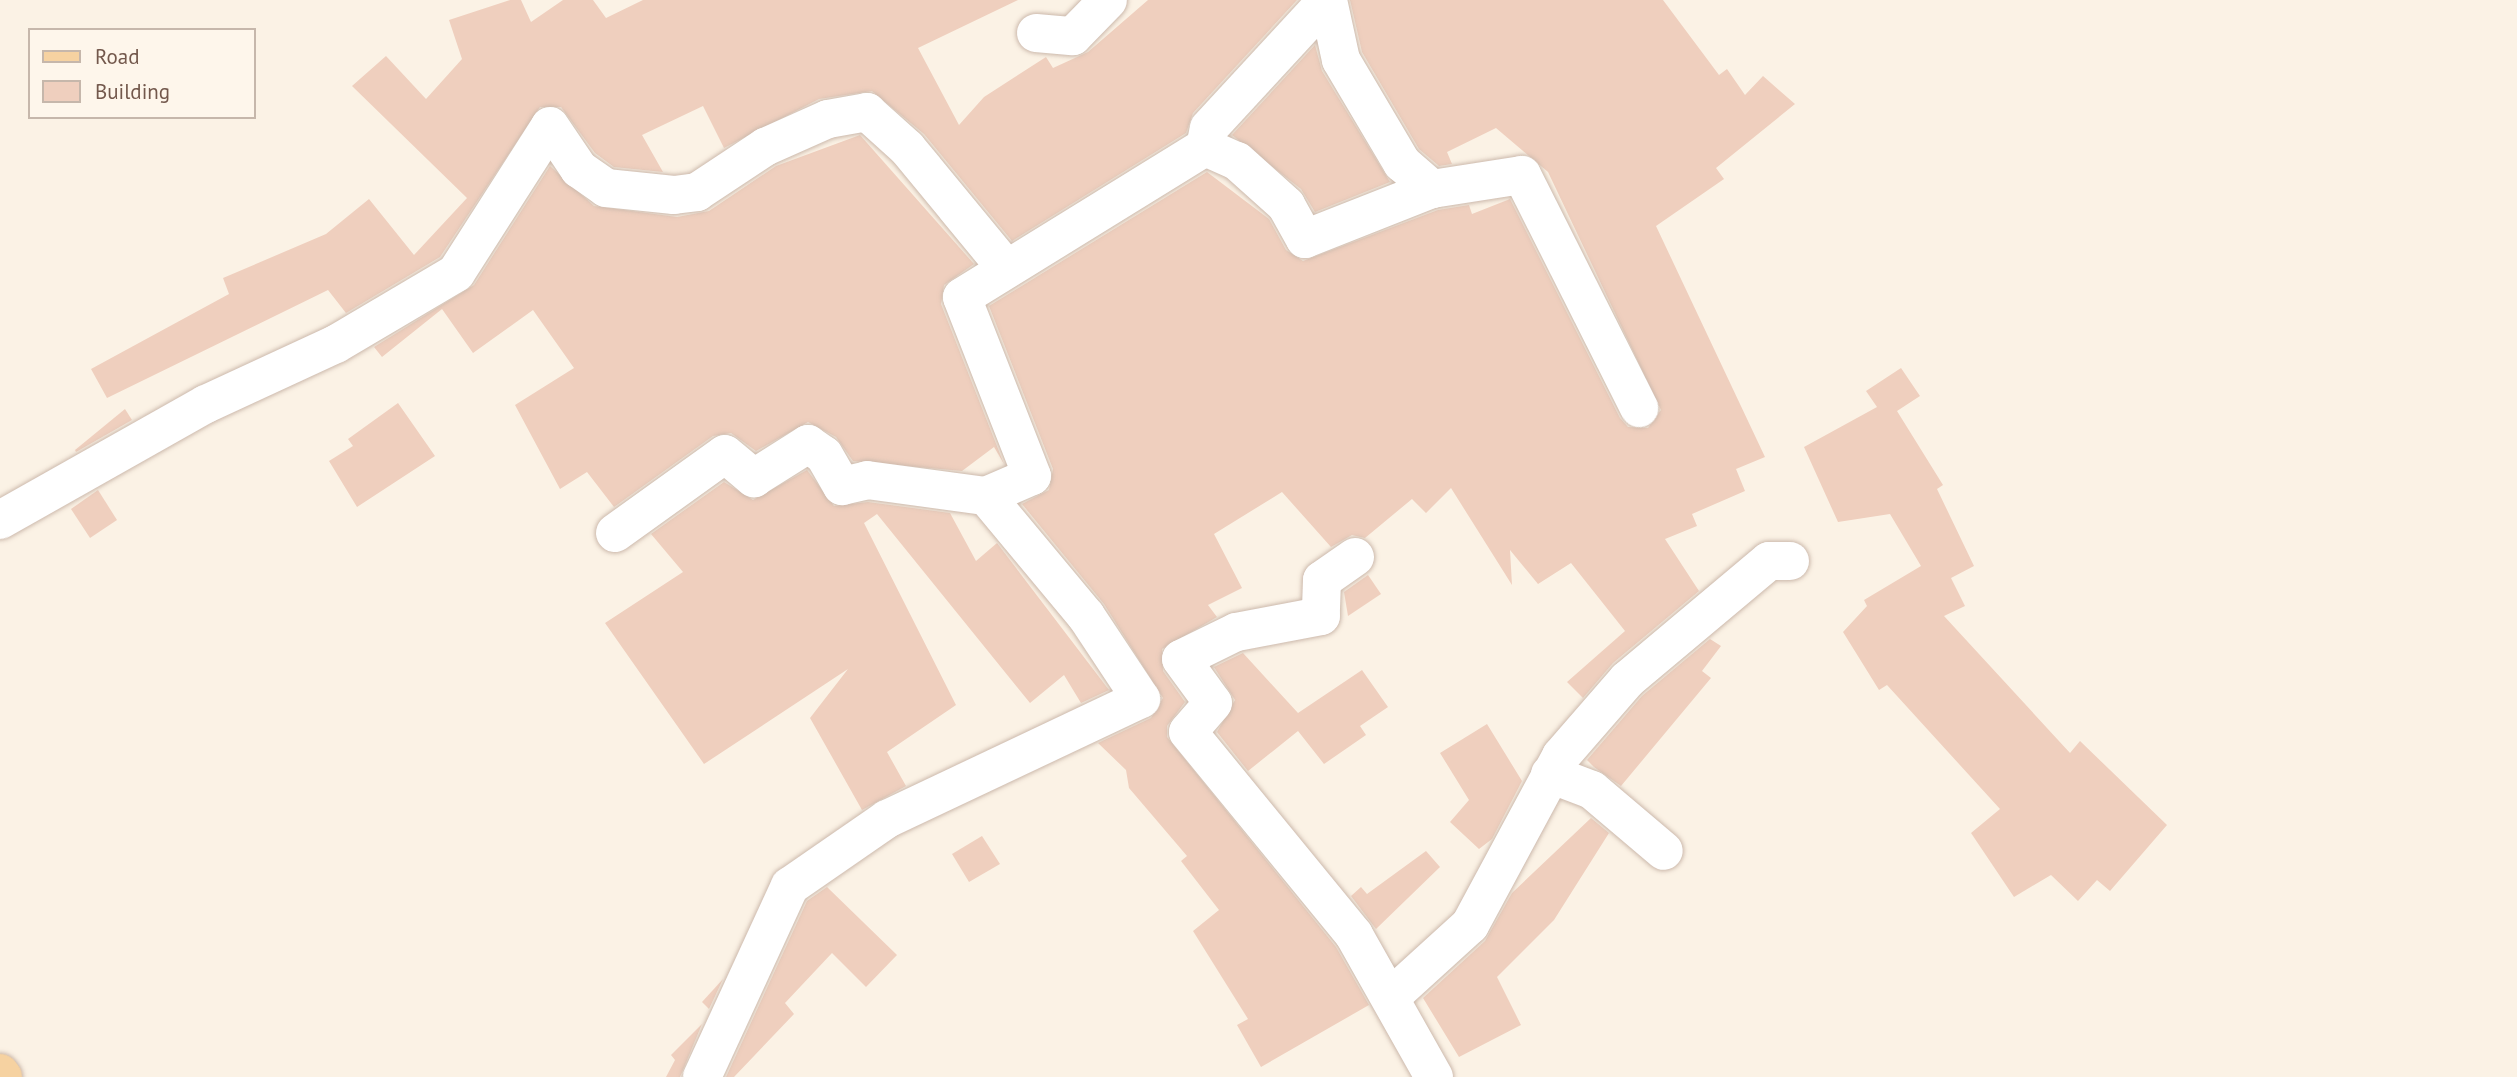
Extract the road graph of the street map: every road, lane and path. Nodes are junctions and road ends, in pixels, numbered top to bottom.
1 (1108, 0) edge
2 (1328, 0) edge
3 (1036, 33) dead end
4 (1205, 147) junction
5 (1432, 189) junction
6 (1005, 267) junction
7 (1639, 408) dead end
8 (986, 496) junction
9 (0, 520) edge
10 (615, 533) dead end
11 (1355, 557) dead end
12 (1790, 561) dead end
13 (1141, 699) junction
14 (1188, 732) junction
15 (1550, 774) junction
16 (1664, 851) dead end
17 (1392, 995) junction
18 (0, 1073) edge
19 (3, 1077) edge
20 (702, 1077) edge
21 (1434, 1077) edge

1 - 3 street
2 - 4 street
2 - 5 street
4 - 5 street
4 - 6 street
5 - 7 street
6 - 8 street
6 - 9 street
8 - 10 street
8 - 13 street
11 - 14 street
12 - 15 street
13 - 14 street
13 - 20 street
14 - 17 street
15 - 16 street
15 - 17 street
17 - 21 street
18 - 19 main road

